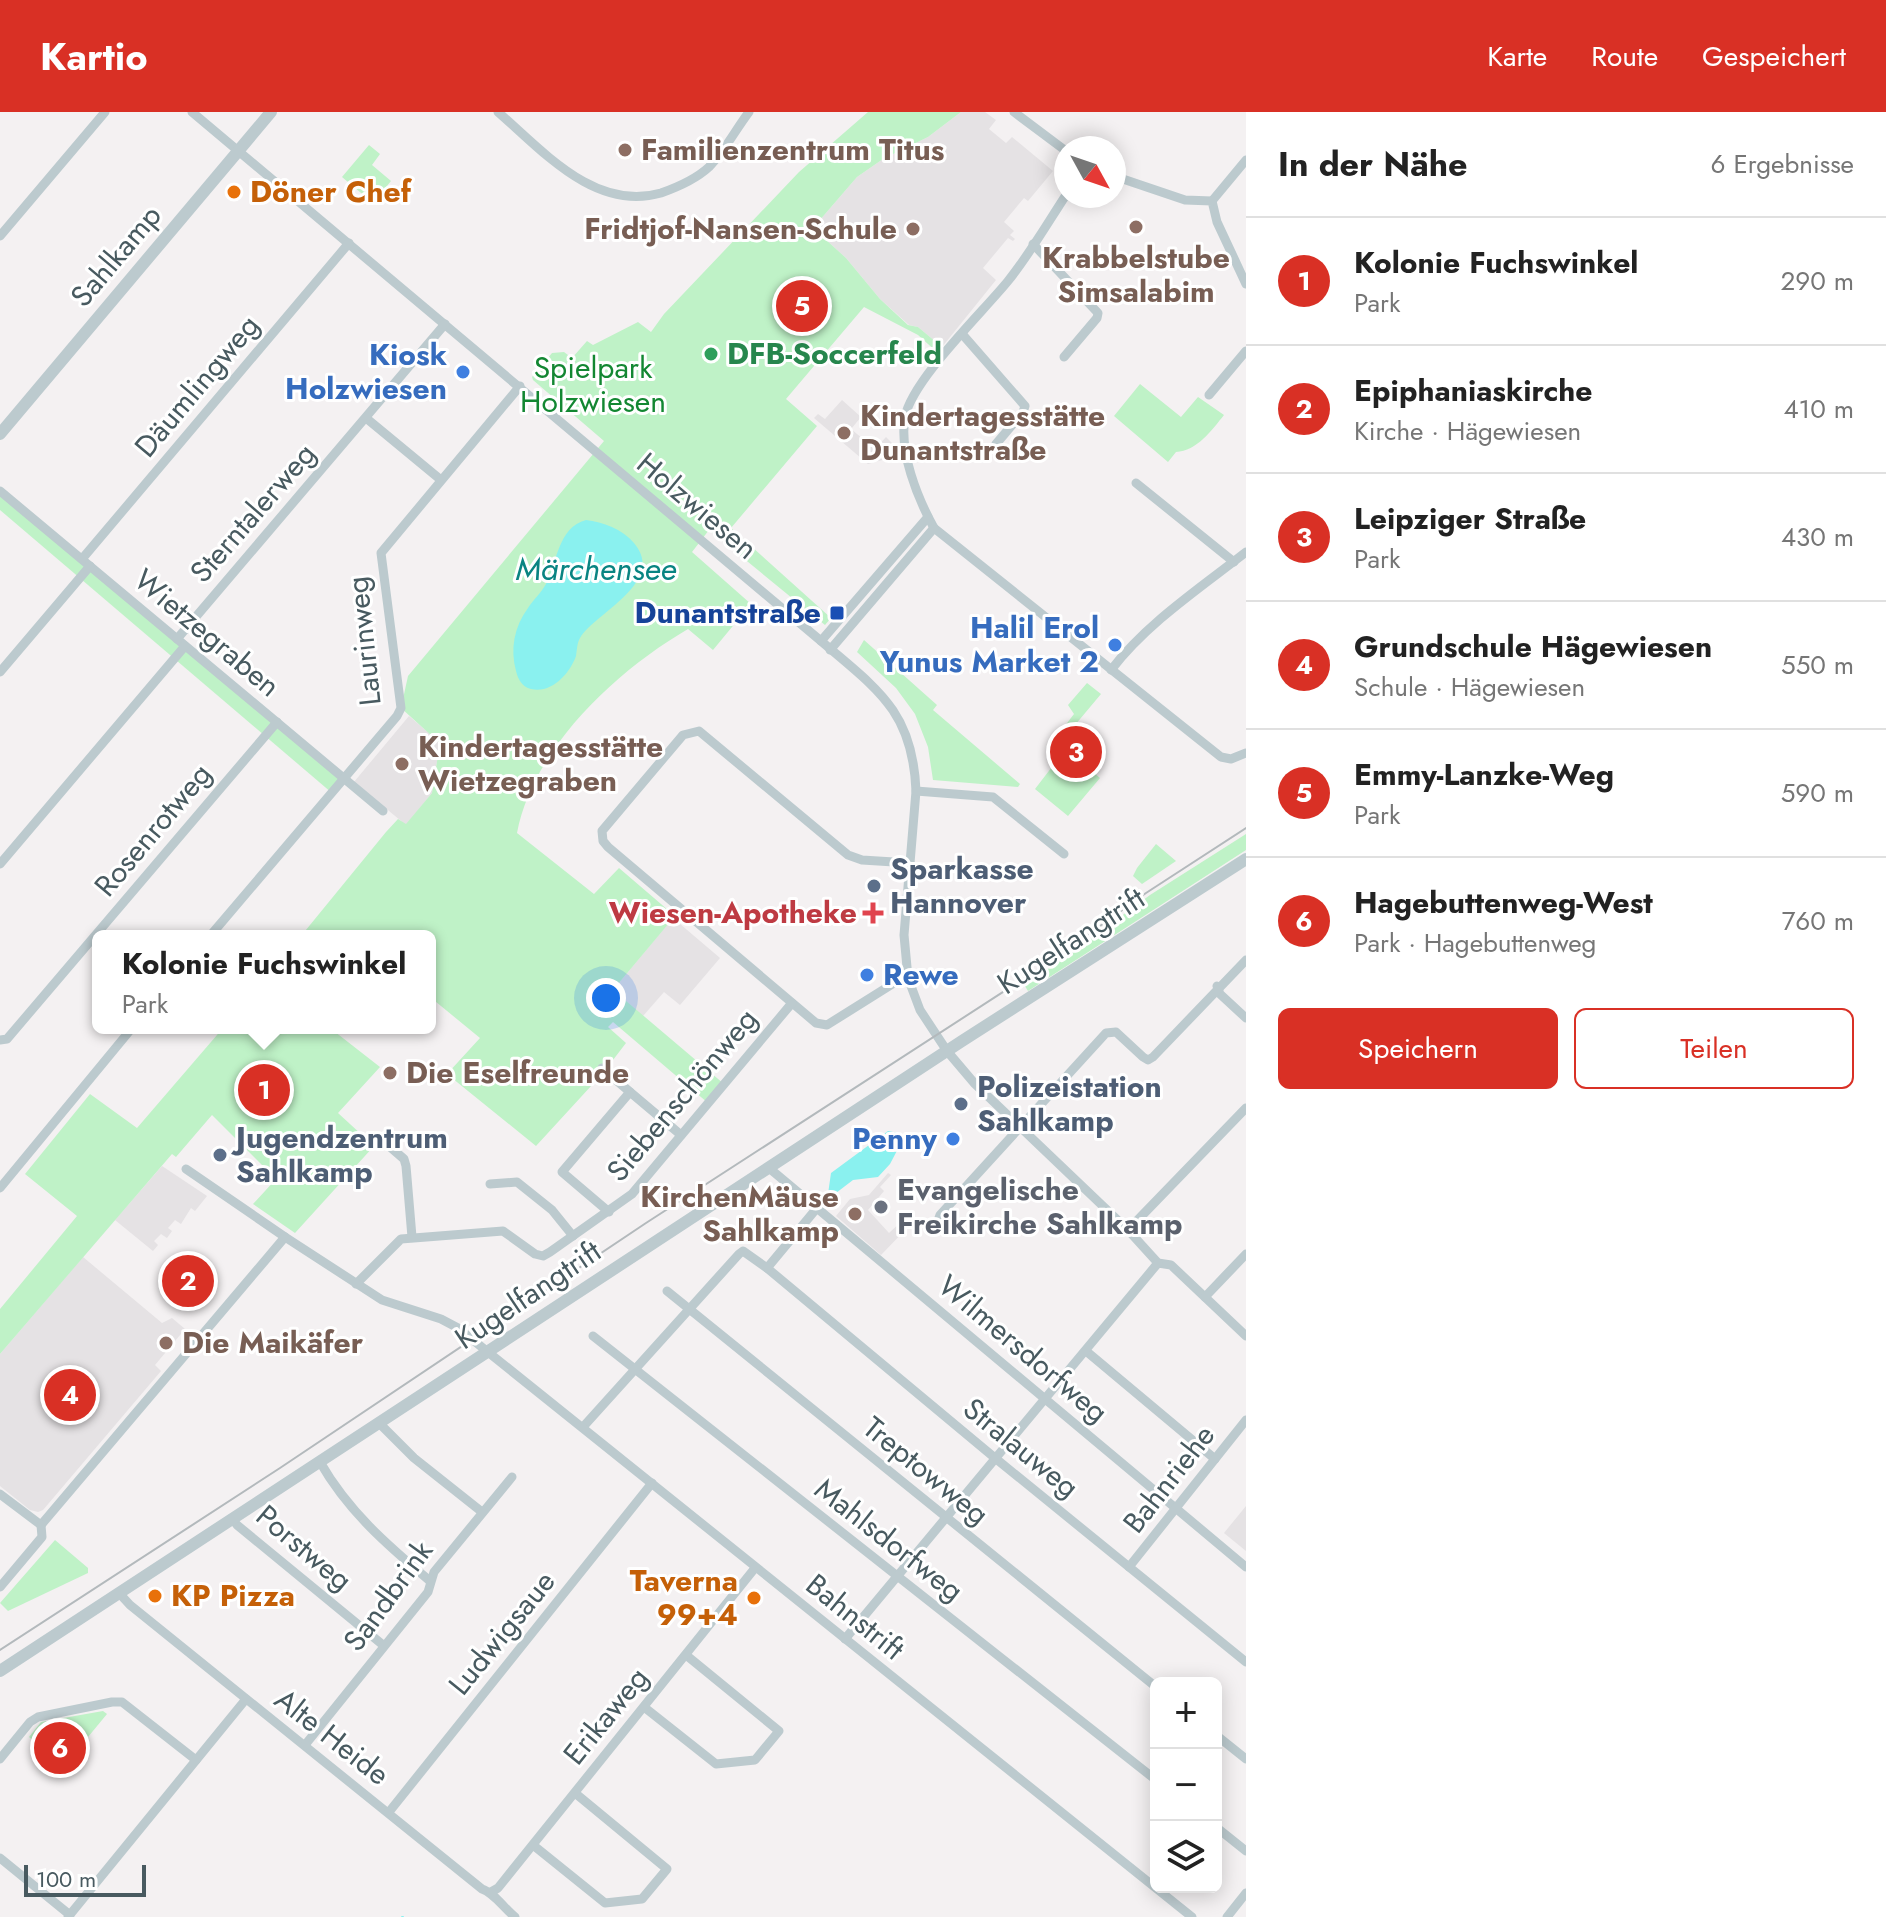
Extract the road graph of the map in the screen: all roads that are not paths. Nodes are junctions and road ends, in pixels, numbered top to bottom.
1 (105, 112) edge
2 (192, 112) edge
3 (271, 112) edge
4 (498, 112) edge
5 (749, 112) edge
6 (1014, 112) edge
7 (1054, 142) edge
8 (239, 150) junction
9 (1246, 160) edge
10 (1126, 180) edge
11 (1212, 201) junction
12 (1057, 208) edge
13 (0, 236) edge
14 (349, 243) junction
15 (1033, 244) junction
16 (1246, 284) edge
17 (445, 324) junction
18 (963, 335) junction
19 (1246, 351) edge
20 (1064, 357) dead end
21 (520, 386) junction
22 (1209, 395) dead end
23 (366, 418) junction
24 (0, 434) edge
25 (996, 444) dead end
26 (441, 480) junction
27 (1136, 483) dead end
28 (0, 491) edge
29 (928, 517) junction
30 (934, 528) junction
31 (1246, 552) edge
32 (1234, 562) junction
33 (86, 563) junction
34 (177, 639) junction
35 (821, 641) junction
36 (185, 646) junction
37 (830, 650) junction
38 (1111, 670) junction
39 (0, 672) edge
40 (277, 722) junction
41 (1246, 753) edge
42 (344, 779) junction
43 (916, 791) junction
44 (383, 811) dead end
45 (1064, 854) dead end
46 (1246, 859) edge
47 (910, 863) junction
48 (0, 864) edge
49 (97, 930) edge
50 (215, 930) edge
51 (92, 936) edge
52 (1246, 960) edge
53 (908, 978) junction
54 (1218, 988) junction
55 (792, 1003) junction
56 (1246, 1018) edge
57 (127, 1034) edge
58 (1, 1041) edge
59 (947, 1051) junction
60 (602, 1068) dead end
61 (630, 1092) junction
62 (1246, 1108) edge
63 (1019, 1126) junction
64 (681, 1135) junction
65 (381, 1139) dead end
66 (769, 1168) junction
67 (186, 1169) dead end
68 (490, 1184) dead end
69 (0, 1188) edge
70 (816, 1209) junction
71 (609, 1212) junction
72 (935, 1229) dead end
73 (1128, 1230) junction
74 (573, 1236) junction
75 (285, 1237) junction
76 (412, 1237) junction
77 (1246, 1254) edge
78 (1158, 1263) junction
79 (767, 1268) junction
80 (356, 1284) junction
81 (667, 1291) dead end
82 (1205, 1297) junction
83 (690, 1309) junction
84 (593, 1336) dead end
85 (1246, 1336) edge
86 (1086, 1351) junction
87 (489, 1353) junction
88 (636, 1370) junction
89 (1046, 1399) junction
90 (1246, 1420) edge
91 (380, 1424) junction
92 (583, 1427) junction
93 (995, 1458) junction
94 (1215, 1459) junction
95 (320, 1462) junction
96 (512, 1477) dead end
97 (652, 1483) junction
98 (0, 1494) edge
99 (1176, 1508) junction
100 (482, 1512) junction
101 (945, 1517) junction
102 (232, 1518) junction
103 (41, 1525) junction
104 (1129, 1567) junction
105 (1246, 1567) edge
106 (755, 1568) junction
107 (896, 1576) junction
108 (430, 1581) junction
109 (0, 1587) edge
110 (119, 1593) junction
111 (845, 1639) junction
112 (383, 1645) junction
113 (686, 1655) junction
114 (1246, 1662) edge
115 (0, 1671) edge
116 (1150, 1682) edge
117 (246, 1699) junction
118 (644, 1707) junction
119 (1222, 1740) edge
120 (305, 1745) junction
121 (0, 1759) edge
122 (1246, 1759) edge
123 (196, 1760) junction
124 (1150, 1775) edge
125 (575, 1793) junction
126 (389, 1812) junction
127 (1222, 1832) edge
128 (533, 1845) junction
129 (1246, 1851) edge
130 (0, 1858) edge
131 (491, 1892) junction
132 (1246, 1893) edge
133 (69, 1916) edge
134 (515, 1917) edge
135 (1192, 1917) edge
136 (1227, 1917) edge

1 - 13 street
2 - 8 street, Holzwiesen
3 - 8 street, Sahlkamp
4 - 5 street
6 - 7 street
8 - 14 street, Holzwiesen
8 - 24 street, Sahlkamp
9 - 11 street
10 - 11 street
11 - 16 street
12 - 15 street
14 - 17 street, Holzwiesen
14 - 33 street, Däumlingweg
15 - 18 street
15 - 20 street
17 - 21 street, Holzwiesen
17 - 23 street, Sterntalerweg
18 - 25 street
18 - 29 street
19 - 22 street
21 - 26 street, Laurinweg
21 - 35 street, Holzwiesen
23 - 26 street
23 - 34 street, Sterntalerweg
26 - 42 street, Laurinweg
27 - 32 street
28 - 33 street, Wietzegraben
29 - 30 street
29 - 35 street
30 - 37 street
30 - 38 street
31 - 32 street
32 - 38 street
33 - 34 street, Wietzegraben
33 - 39 street, Däumlingweg
34 - 36 street, Wietzegraben
35 - 37 street, Holzwiesen
36 - 40 street, Wietzegraben
36 - 48 street
37 - 43 street, Holzwiesen
38 - 41 street
40 - 42 street, Wietzegraben
40 - 49 street, Rosenrotweg
42 - 44 street, Wietzegraben
42 - 50 street, Laurinweg
43 - 45 street
43 - 47 street, Holzwiesen
46 - 59 street, Kugelfangtrift
47 - 53 street, Holzwiesen
47 - 55 street
51 - 58 street, Rosenrotweg
52 - 54 street
53 - 55 street
53 - 59 street, Holzwiesen
54 - 56 street
54 - 63 street
55 - 64 street, Siebenschönweg
57 - 69 street
59 - 63 street, Holzwiesen
59 - 66 street, Kugelfangtrift
60 - 61 street
61 - 64 street
61 - 71 street
62 - 73 street
63 - 72 street
63 - 73 street, Holzwiesen
64 - 71 street, Siebenschönweg
65 - 76 street
66 - 70 street, Wilmersdorfweg
66 - 87 street, Kugelfangtrift
67 - 75 street, Bahnstrift
68 - 74 street
70 - 79 street
70 - 89 street, Wilmersdorfweg
71 - 74 street, Siebenschönweg
73 - 78 street, Holzwiesen
74 - 76 street, Siebenschönweg
75 - 80 street, Bahnstrift
75 - 103 street
76 - 80 street, Siebenschönweg
77 - 82 street
78 - 82 street, Holzwiesen
78 - 86 street
79 - 83 street
79 - 93 street, Stralauweg
80 - 87 street, Bahnstrift
81 - 83 street, Treptowweg
82 - 85 street, Holzwiesen
83 - 88 street
83 - 101 street, Treptowweg
84 - 88 street, Mahlsdorfweg
86 - 89 street
86 - 94 street
87 - 91 street, Kugelfangtrift
87 - 92 street, Bahnstrift
88 - 92 street
88 - 107 street, Mahlsdorfweg
89 - 93 street
89 - 99 street, Wilmersdorfweg
90 - 94 street, Bahnriehe
91 - 95 street, Kugelfangtrift
91 - 100 street
92 - 97 street, Bahnstrift
93 - 101 street
93 - 104 street, Stralauweg
94 - 99 street, Bahnriehe
95 - 102 street, Kugelfangtrift
95 - 108 street
96 - 100 street, Sandbrink
97 - 106 street, Bahnstrift
97 - 126 street, Ludwigsaue
98 - 103 street
99 - 104 street, Bahnriehe
99 - 105 street, Wilmersdorfweg
100 - 108 street, Sandbrink
101 - 107 street
101 - 116 street, Treptowweg
102 - 110 street, Kugelfangtrift
102 - 112 street, Porstweg
103 - 109 street
104 - 114 street, Stralauweg
106 - 111 street, Bahnstrift
106 - 113 street, Erikaweg
107 - 111 street
107 - 124 street, Mahlsdorfweg
108 - 112 street, Sandbrink
110 - 115 street, Kugelfangtrift
110 - 117 street, Alte Heide
111 - 135 street, Bahnstrift
112 - 120 street, Sandbrink
113 - 118 street, Erikaweg
113 - 118 street
117 - 120 street, Alte Heide
117 - 123 street
118 - 125 street, Erikaweg
119 - 122 street
120 - 126 street, Alte Heide
121 - 123 street
123 - 133 street
125 - 128 street, Erikaweg
125 - 128 street
126 - 131 street, Alte Heide
127 - 129 street
128 - 131 street, Erikaweg
130 - 133 street
131 - 134 street, Alte Heide
132 - 136 street

